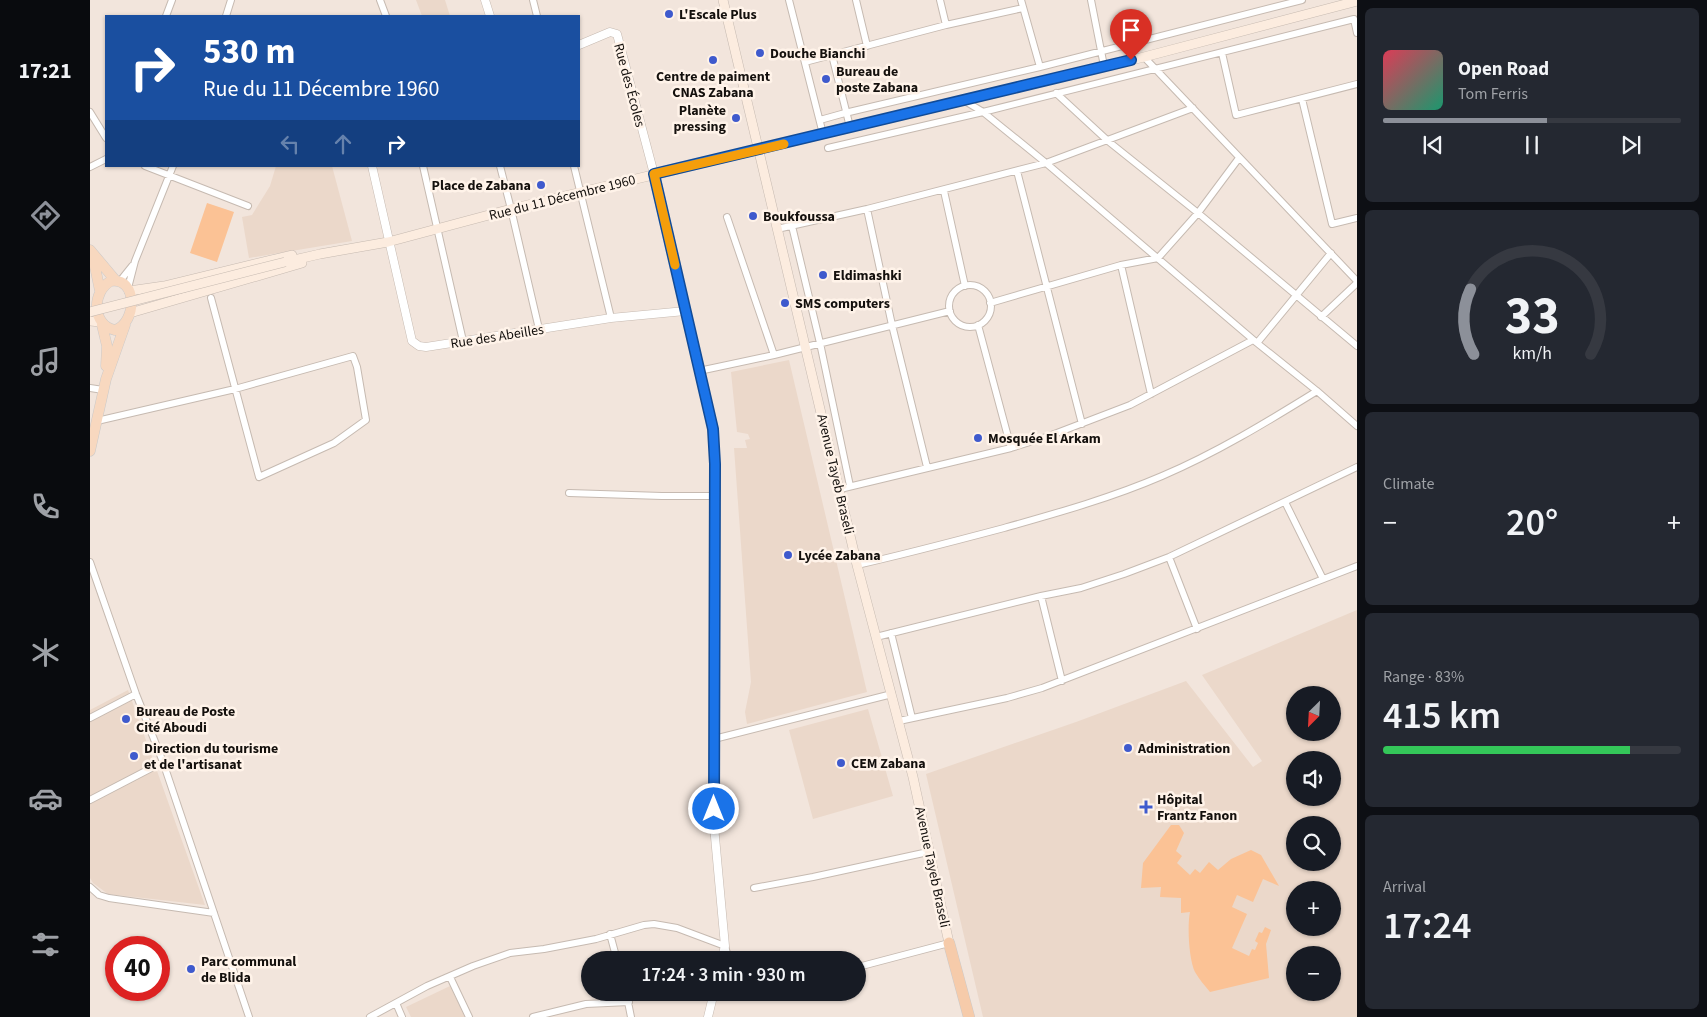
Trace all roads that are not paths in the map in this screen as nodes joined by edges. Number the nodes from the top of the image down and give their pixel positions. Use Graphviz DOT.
graph roads {
  1 [pos="172,0"];
  2 [pos="232,0"];
  3 [pos="380,0"];
  4 [pos="485,0"];
  5 [pos="532,0"];
  6 [pos="723,0"];
  7 [pos="789,0"];
  8 [pos="940,0"];
  9 [pos="1021,0"];
  10 [pos="1091,0"];
  11 [pos="1302,0"];
  12 [pos="857,1"];
  13 [pos="1357,1"];
  14 [pos="1282,3"];
  15 [pos="1023,8"];
  16 [pos="166,15"];
  17 [pos="226,15"];
  18 [pos="386,15"];
  19 [pos="490,15"];
  20 [pos="536,15"];
  21 [pos="1355,19"];
  22 [pos="946,25"];
  23 [pos="1357,33"];
  24 [pos="580,45"];
  25 [pos="867,46"];
  26 [pos="1101,51"];
  27 [pos="1222,53"];
  28 [pos="832,55"];
  29 [pos="1144,57"];
  30 [pos="805,62"];
  31 [pos="1104,66"];
  32 [pos="1040,67"];
  33 [pos="1155,69"];
  34 [pos="1357,84"];
  35 [pos="1056,93"];
  36 [pos="1302,99"];
  37 [pos="965,101"];
  38 [pos="1193,108"];
  39 [pos="90,112"];
  40 [pos="983,112"];
  41 [pos="845,113"];
  42 [pos="820,120"];
  43 [pos="850,127"];
  44 [pos="823,134"];
  45 [pos="105,136"];
  46 [pos="1108,141"];
  47 [pos="828,148"];
  48 [pos="760,150"];
  49 [pos="1239,158"];
  50 [pos="105,160"];
  51 [pos="1046,163"];
  52 [pos="90,167"];
  53 [pos="147,167"];
  54 [pos="172,167"];
  55 [pos="372,167"];
  56 [pos="423,167"];
  57 [pos="500,167"];
  58 [pos="574,167"];
  59 [pos="1017,171"];
  60 [pos="654,174"];
  61 [pos="169,176"];
  62 [pos="944,191"];
  63 [pos="581,192"];
  64 [pos="248,206"];
  65 [pos="511,209"];
  66 [pos="867,209"];
  67 [pos="1198,213"];
  68 [pos="727,218"];
  69 [pos="1357,218"];
  70 [pos="792,226"];
  71 [pos="437,228"];
  72 [pos="777,229"];
  73 [pos="388,242"];
  74 [pos="91,252"];
  75 [pos="320,254"];
  76 [pos="1331,254"];
  77 [pos="1158,258"];
  78 [pos="135,261"];
  79 [pos="1121,265"];
  80 [pos="1357,282"];
  81 [pos="123,285"];
  82 [pos="965,286"];
  83 [pos="1047,286"];
  84 [pos="100,292"];
  85 [pos="1295,295"];
  86 [pos="211,298"];
  87 [pos="90,301"];
  88 [pos="990,303"];
  89 [pos="685,311"];
  90 [pos="950,311"];
  91 [pos="90,312"];
  92 [pos="130,312"];
  93 [pos="1321,316"];
  94 [pos="611,318"];
  95 [pos="97,323"];
  96 [pos="125,324"];
  97 [pos="892,325"];
  98 [pos="978,325"];
  99 [pos="538,329"];
  100 [pos="463,341"];
  101 [pos="1255,341"];
  102 [pos="820,343"];
  103 [pos="1357,346"];
  104 [pos="806,347"];
  105 [pos="774,355"];
  106 [pos="700,371"];
  107 [pos="104,384"];
  108 [pos="90,388"];
  109 [pos="235,389"];
  110 [pos="1317,392"];
  111 [pos="1151,394"];
  112 [pos="97,420"];
  113 [pos="1082,424"];
  114 [pos="1357,426"];
  115 [pos="1011,448"];
  116 [pos="90,452"];
  117 [pos="927,467"];
  118 [pos="1357,468"];
  119 [pos="850,486"];
  120 [pos="840,489"];
  121 [pos="569,492"];
  122 [pos="714,496"];
  123 [pos="1285,502"];
  124 [pos="1169,557"];
  125 [pos="90,562"];
  126 [pos="857,565"];
  127 [pos="1357,566"];
  128 [pos="1323,579"];
  129 [pos="1041,596"];
  130 [pos="1197,629"];
  131 [pos="891,633"];
  132 [pos="876,637"];
  133 [pos="1062,681"];
  134 [pos="136,694"];
  135 [pos="892,694"];
  136 [pos="90,718"];
  137 [pos="912,718"];
  138 [pos="899,721"];
  139 [pos="714,739"];
  140 [pos="163,762"];
  141 [pos="90,800"];
  142 [pos="928,852"];
  143 [pos="90,886"];
  144 [pos="754,888"];
  145 [pos="214,913"];
  146 [pos="610,934"];
  147 [pos="950,943"];
  148 [pos="724,946"];
  149 [pos="615,951"];
  150 [pos="723,951"];
  151 [pos="726,951"];
  152 [pos="866,966"];
  153 [pos="450,977"];
  154 [pos="712,1001"];
  155 [pos="629,1002"];
  156 [pos="396,1003"];
  157 [pos="249,1017"];
  158 [pos="370,1017"];
  159 [pos="402,1017"];
  160 [pos="469,1017"];
  161 [pos="533,1017"];
  162 [pos="631,1017"];
  163 [pos="708,1017"];
  164 [pos="962,1017"];
  165 [pos="969,1017"];
  1 -- 16 [label="street"];
  2 -- 17 [label="street"];
  3 -- 18 [label="street"];
  4 -- 19 [label="street"];
  5 -- 20 [label="street"];
  6 -- 48 [label="main road, Avenue Tayeb Braseli"];
  7 -- 30 [label="street"];
  8 -- 22 [label="street"];
  9 -- 15 [label="street"];
  10 -- 26 [label="street"];
  11 -- 14 [label="street"];
  12 -- 25 [label="street"];
  13 -- 29 [label="main road, Rue du 11 Décembre 1960"];
  14 -- 26 [label="street"];
  15 -- 22 [label="street"];
  15 -- 32 [label="street"];
  21 -- 23 [label="street"];
  21 -- 27 [label="street"];
  22 -- 25 [label="street"];
  24 -- 60 [label="street, Rue des Écoles"];
  25 -- 28 [label="street"];
  26 -- 31 [label="street"];
  26 -- 32 [label="street"];
  27 -- 33 [label="street"];
  27 -- 36 [label="street"];
  28 -- 30 [label="street"];
  28 -- 41 [label="street"];
  29 -- 31 [label="main road, Rue du 11 Décembre 1960"];
  29 -- 33 [label="street"];
  30 -- 42 [label="street"];
  31 -- 37 [label="main road, Rue du 11 Décembre 1960"];
  32 -- 41 [label="street"];
  33 -- 35 [label="street"];
  33 -- 38 [label="street"];
  34 -- 36 [label="street"];
  35 -- 40 [label="street"];
  35 -- 46 [label="street"];
  36 -- 69 [label="street"];
  37 -- 40 [label="street"];
  37 -- 43 [label="main road, Rue du 11 Décembre 1960"];
  38 -- 46 [label="street"];
  38 -- 49 [label="street"];
  39 -- 45 [label="street"];
  40 -- 47 [label="street"];
  40 -- 51 [label="street"];
  41 -- 42 [label="street"];
  41 -- 43 [label="street"];
  42 -- 44 [label="street"];
  43 -- 44 [label="main road, Rue du 11 Décembre 1960"];
  44 -- 48 [label="main road, Rue du 11 Décembre 1960"];
  46 -- 51 [label="street"];
  46 -- 67 [label="street"];
  48 -- 60 [label="main road, Rue du 11 Décembre 1960"];
  48 -- 72 [label="main road, Avenue Tayeb Braseli"];
  49 -- 67 [label="street"];
  49 -- 76 [label="street"];
  50 -- 52 [label="street"];
  51 -- 59 [label="street"];
  51 -- 77 [label="street"];
  53 -- 61 [label="street"];
  54 -- 61 [label="street"];
  55 -- 73 [label="street"];
  56 -- 71 [label="street"];
  57 -- 65 [label="street"];
  58 -- 63 [label="street"];
  59 -- 62 [label="street"];
  59 -- 83 [label="street"];
  60 -- 63 [label="main road, Rue du 11 Décembre 1960"];
  60 -- 89 [label="street"];
  61 -- 64 [label="street"];
  61 -- 78 [label="street"];
  62 -- 66 [label="street"];
  62 -- 82 [label="street"];
  63 -- 65 [label="main road, Rue du 11 Décembre 1960"];
  63 -- 94 [label="street"];
  65 -- 71 [label="main road, Rue du 11 Décembre 1960"];
  65 -- 99 [label="street"];
  66 -- 70 [label="street"];
  66 -- 97 [label="street"];
  67 -- 77 [label="street"];
  67 -- 85 [label="street"];
  68 -- 105 [label="street"];
  70 -- 72 [label="street"];
  70 -- 102 [label="street"];
  71 -- 73 [label="main road, Rue du 11 Décembre 1960"];
  71 -- 100 [label="street"];
  72 -- 104 [label="main road, Avenue Tayeb Braseli"];
  73 -- 75 [label="main road, Rue du 11 Décembre 1960"];
  73 -- 100 [label="street, Rue des Abeilles"];
  74 -- 81 [label="main road"];
  74 -- 84 [label="main road"];
  75 -- 81 [label="main road, Rue du 11 Décembre 1960"];
  75 -- 91 [label="main road, Rue du 11 Décembre 1960, bridge"];
  75 -- 92 [label="main road, Rue du 11 Décembre 1960"];
  76 -- 80 [label="street"];
  76 -- 85 [label="street"];
  77 -- 79 [label="street"];
  77 -- 101 [label="street"];
  78 -- 81 [label="street"];
  78 -- 81 [label="street"];
  79 -- 83 [label="street"];
  79 -- 111 [label="street"];
  80 -- 93 [label="street"];
  81 -- 84 [label="main road"];
  81 -- 92 [label="main road"];
  82 -- 88 [label="street"];
  82 -- 90 [label="street"];
  83 -- 88 [label="street"];
  83 -- 113 [label="street"];
  84 -- 87 [label="main road"];
  84 -- 95 [label="main road"];
  85 -- 93 [label="street"];
  85 -- 101 [label="street"];
  86 -- 109 [label="street"];
  88 -- 98 [label="street"];
  89 -- 94 [label="street, Rue des Abeilles"];
  89 -- 106 [label="street"];
  90 -- 97 [label="street"];
  90 -- 98 [label="street"];
  92 -- 96 [label="main road"];
  93 -- 103 [label="street"];
  94 -- 99 [label="street, Rue des Abeilles"];
  95 -- 96 [label="main road"];
  95 -- 107 [label="main road"];
  96 -- 107 [label="main road"];
  97 -- 102 [label="street"];
  97 -- 117 [label="street"];
  98 -- 115 [label="street"];
  99 -- 100 [label="street, Rue des Abeilles"];
  101 -- 110 [label="street"];
  101 -- 111 [label="street"];
  102 -- 104 [label="street"];
  102 -- 119 [label="street"];
  104 -- 105 [label="street"];
  104 -- 120 [label="main road, Avenue Tayeb Braseli"];
  105 -- 106 [label="street"];
  106 -- 122 [label="street"];
  107 -- 108 [label="street"];
  107 -- 112 [label="main road"];
  109 -- 109 [label="street"];
  109 -- 112 [label="street"];
  110 -- 114 [label="street"];
  110 -- 126 [label="street"];
  111 -- 113 [label="street"];
  112 -- 116 [label="main road"];
  113 -- 115 [label="street"];
  115 -- 117 [label="street"];
  117 -- 119 [label="street"];
  118 -- 123 [label="street"];
  119 -- 120 [label="street"];
  120 -- 126 [label="main road, Avenue Tayeb Braseli"];
  121 -- 122 [label="street"];
  122 -- 139 [label="street"];
  123 -- 124 [label="street"];
  123 -- 128 [label="street"];
  124 -- 129 [label="street"];
  124 -- 130 [label="street"];
  125 -- 134 [label="street"];
  126 -- 132 [label="main road, Avenue Tayeb Braseli"];
  127 -- 128 [label="street"];
  128 -- 130 [label="street"];
  129 -- 131 [label="street"];
  129 -- 133 [label="street"];
  130 -- 133 [label="street"];
  131 -- 132 [label="street"];
  131 -- 137 [label="street"];
  132 -- 135 [label="main road, Avenue Tayeb Braseli"];
  133 -- 137 [label="street"];
  134 -- 136 [label="street"];
  134 -- 140 [label="street"];
  135 -- 138 [label="main road, Avenue Tayeb Braseli"];
  135 -- 139 [label="street"];
  137 -- 138 [label="street"];
  138 -- 142 [label="main road, Avenue Tayeb Braseli"];
  139 -- 148 [label="street"];
  140 -- 141 [label="street"];
  140 -- 145 [label="street"];
  142 -- 144 [label="street"];
  142 -- 147 [label="main road, Avenue Tayeb Braseli"];
  143 -- 145 [label="street"];
  145 -- 157 [label="street"];
  146 -- 148 [label="street"];
  146 -- 149 [label="street"];
  146 -- 153 [label="street"];
  147 -- 152 [label="street"];
  147 -- 164 [label="highway"];
  147 -- 165 [label="highway"];
  148 -- 150 [label="street"];
  148 -- 151 [label="street"];
  153 -- 156 [label="street"];
  153 -- 160 [label="street"];
  154 -- 163 [label="street"];
  155 -- 161 [label="street"];
  155 -- 162 [label="street"];
  156 -- 158 [label="street"];
  156 -- 159 [label="street"];
}
